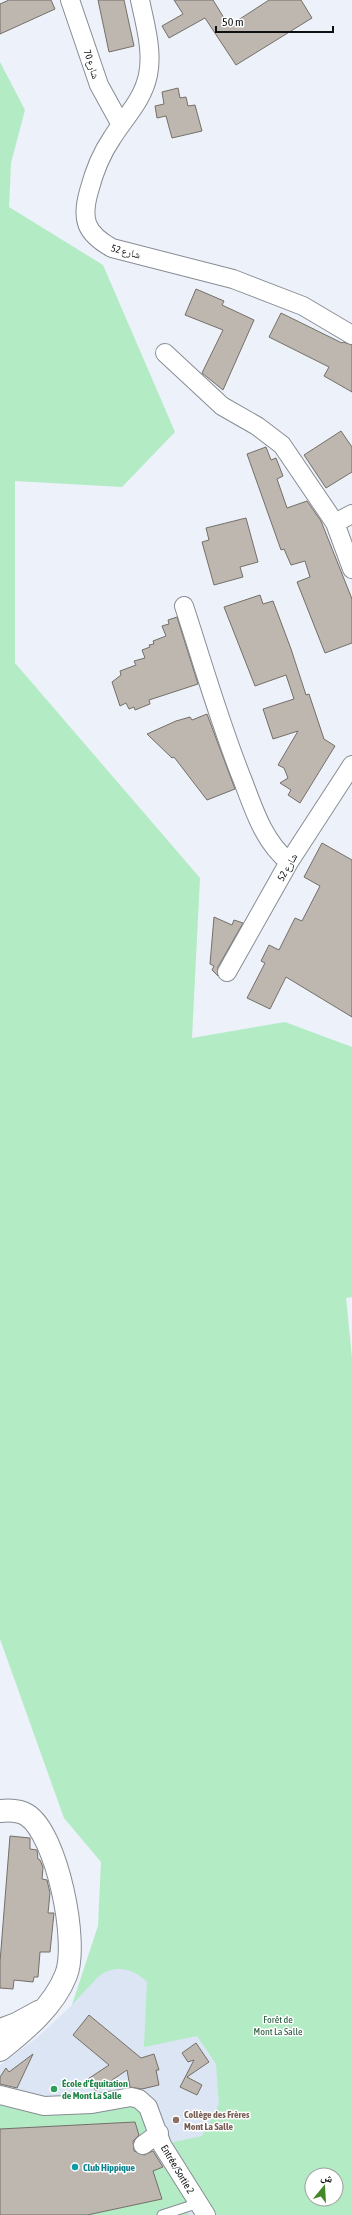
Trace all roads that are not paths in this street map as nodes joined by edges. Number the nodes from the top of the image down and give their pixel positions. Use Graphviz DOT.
graph roads {
  1 [pos="70,0"];
  2 [pos="140,0"];
  3 [pos="121,125"];
  4 [pos="352,335"];
  5 [pos="165,353"];
  6 [pos="352,514"];
  7 [pos="335,523"];
  8 [pos="352,569"];
  9 [pos="184,606"];
  10 [pos="352,765"];
  11 [pos="289,862"];
  12 [pos="227,972"];
  13 [pos="0,1811"];
  14 [pos="47,2005"];
  15 [pos="0,2028"];
  16 [pos="0,2050"];
  17 [pos="0,2095"];
  18 [pos="159,2133"];
  19 [pos="143,2145"];
  20 [pos="203,2209"];
  21 [pos="162,2215"];
  1 -- 3 [label="street, شارع 70"];
  2 -- 3 [label="street, شارع 52"];
  3 -- 4 [label="street, شارع 52"];
  5 -- 7 [label="street"];
  6 -- 7 [label="street"];
  7 -- 8 [label="street"];
  9 -- 11 [label="street"];
  10 -- 11 [label="street, شارع 52"];
  11 -- 12 [label="street, شارع 52"];
  13 -- 14 [label="street"];
  14 -- 15 [label="street"];
  14 -- 16 [label="street"];
  17 -- 18 [label="street, Entrée/Sortie 2"];
  18 -- 19 [label="street"];
  18 -- 20 [label="street, Entrée/Sortie 2"];
  20 -- 21 [label="lane"];
}
